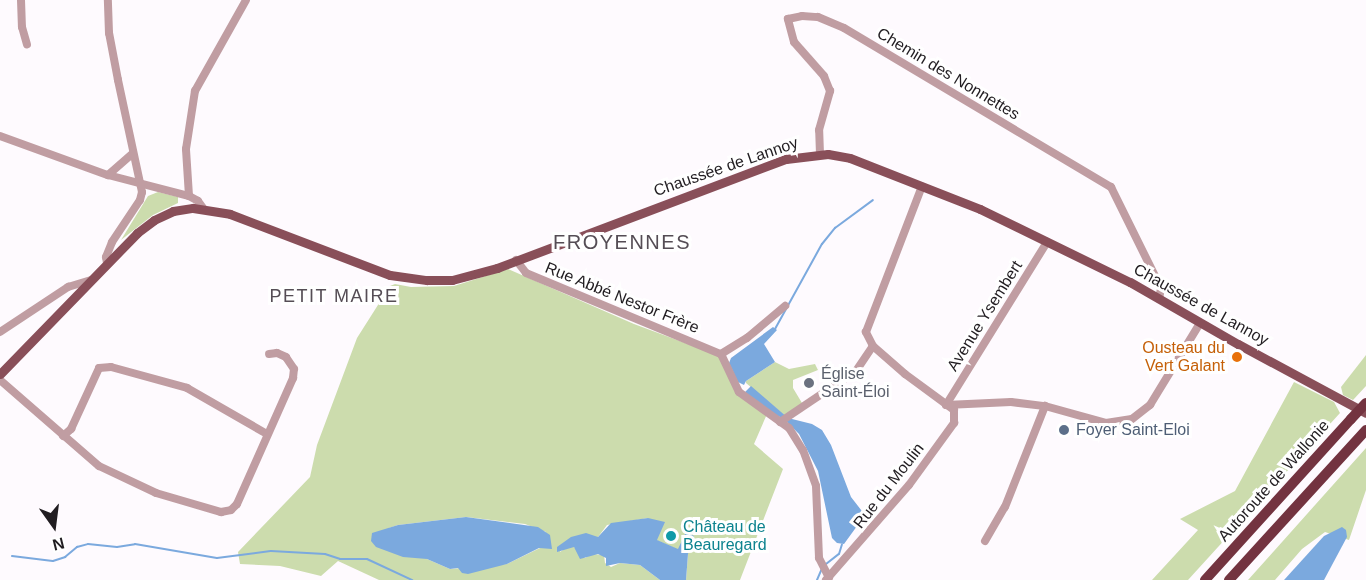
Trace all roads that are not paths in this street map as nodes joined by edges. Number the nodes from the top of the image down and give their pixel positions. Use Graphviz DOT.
graph roads {
  1 [pos="21,0"];
  2 [pos="108,0"];
  3 [pos="246,0"];
  4 [pos="27,44"];
  5 [pos="0,135"];
  6 [pos="133,153"];
  7 [pos="820,154"];
  8 [pos="108,175"];
  9 [pos="139,184"];
  10 [pos="922,186"];
  11 [pos="189,196"];
  12 [pos="204,208"];
  13 [pos="1047,242"];
  14 [pos="516,260"];
  15 [pos="107,263"];
  16 [pos="91,280"];
  17 [pos="1159,298"];
  18 [pos="785,306"];
  19 [pos="1200,323"];
  20 [pos="0,332"];
  21 [pos="873,346"];
  22 [pos="269,354"];
  23 [pos="721,354"];
  24 [pos="0,374"];
  25 [pos="0,380"];
  26 [pos="1366,403"];
  27 [pos="946,405"];
  28 [pos="1045,406"];
  29 [pos="1366,413"];
  30 [pos="784,419"];
  31 [pos="1366,430"];
  32 [pos="267,434"];
  33 [pos="63,436"];
  34 [pos="985,541"];
  35 [pos="825,574"];
  36 [pos="1205,580"];
  37 [pos="1229,580"];
  1 -- 4 [label="street"];
  2 -- 6 [label="street"];
  3 -- 11 [label="street"];
  5 -- 8 [label="street"];
  6 -- 8 [label="street"];
  6 -- 9 [label="street"];
  7 -- 10 [label="main road, Chaussée de Lannoy"];
  7 -- 14 [label="main road, Chaussée de Lannoy"];
  7 -- 17 [label="street, Chemin des Nonnettes"];
  8 -- 9 [label="street"];
  9 -- 11 [label="street"];
  9 -- 15 [label="street"];
  10 -- 13 [label="main road, Chaussée de Lannoy"];
  10 -- 21 [label="street"];
  11 -- 12 [label="street"];
  12 -- 14 [label="main road, Chaussée de Lannoy"];
  12 -- 15 [label="main road, Chaussée de Lannoy"];
  13 -- 17 [label="main road, Chaussée de Lannoy"];
  13 -- 27 [label="street, Avenue Ysembert"];
  14 -- 23 [label="street, Rue Abbé Nestor Frère"];
  15 -- 16 [label="main road, Chaussée de Lannoy"];
  16 -- 20 [label="street"];
  16 -- 24 [label="main road, Chaussée de Lannoy"];
  17 -- 19 [label="main road, Chaussée de Lannoy"];
  18 -- 23 [label="street"];
  19 -- 28 [label="street"];
  19 -- 29 [label="main road, Chaussée de Lannoy"];
  21 -- 27 [label="street"];
  21 -- 30 [label="street"];
  22 -- 32 [label="street"];
  23 -- 30 [label="street"];
  25 -- 33 [label="street"];
  26 -- 36 [label="highway, Autoroute de Wallonie, bridge"];
  27 -- 28 [label="street"];
  27 -- 35 [label="street, Rue du Moulin"];
  28 -- 34 [label="street"];
  30 -- 35 [label="street"];
  31 -- 37 [label="highway, Autoroute de Wallonie"];
  32 -- 33 [label="street"];
  32 -- 33 [label="street"];
}
